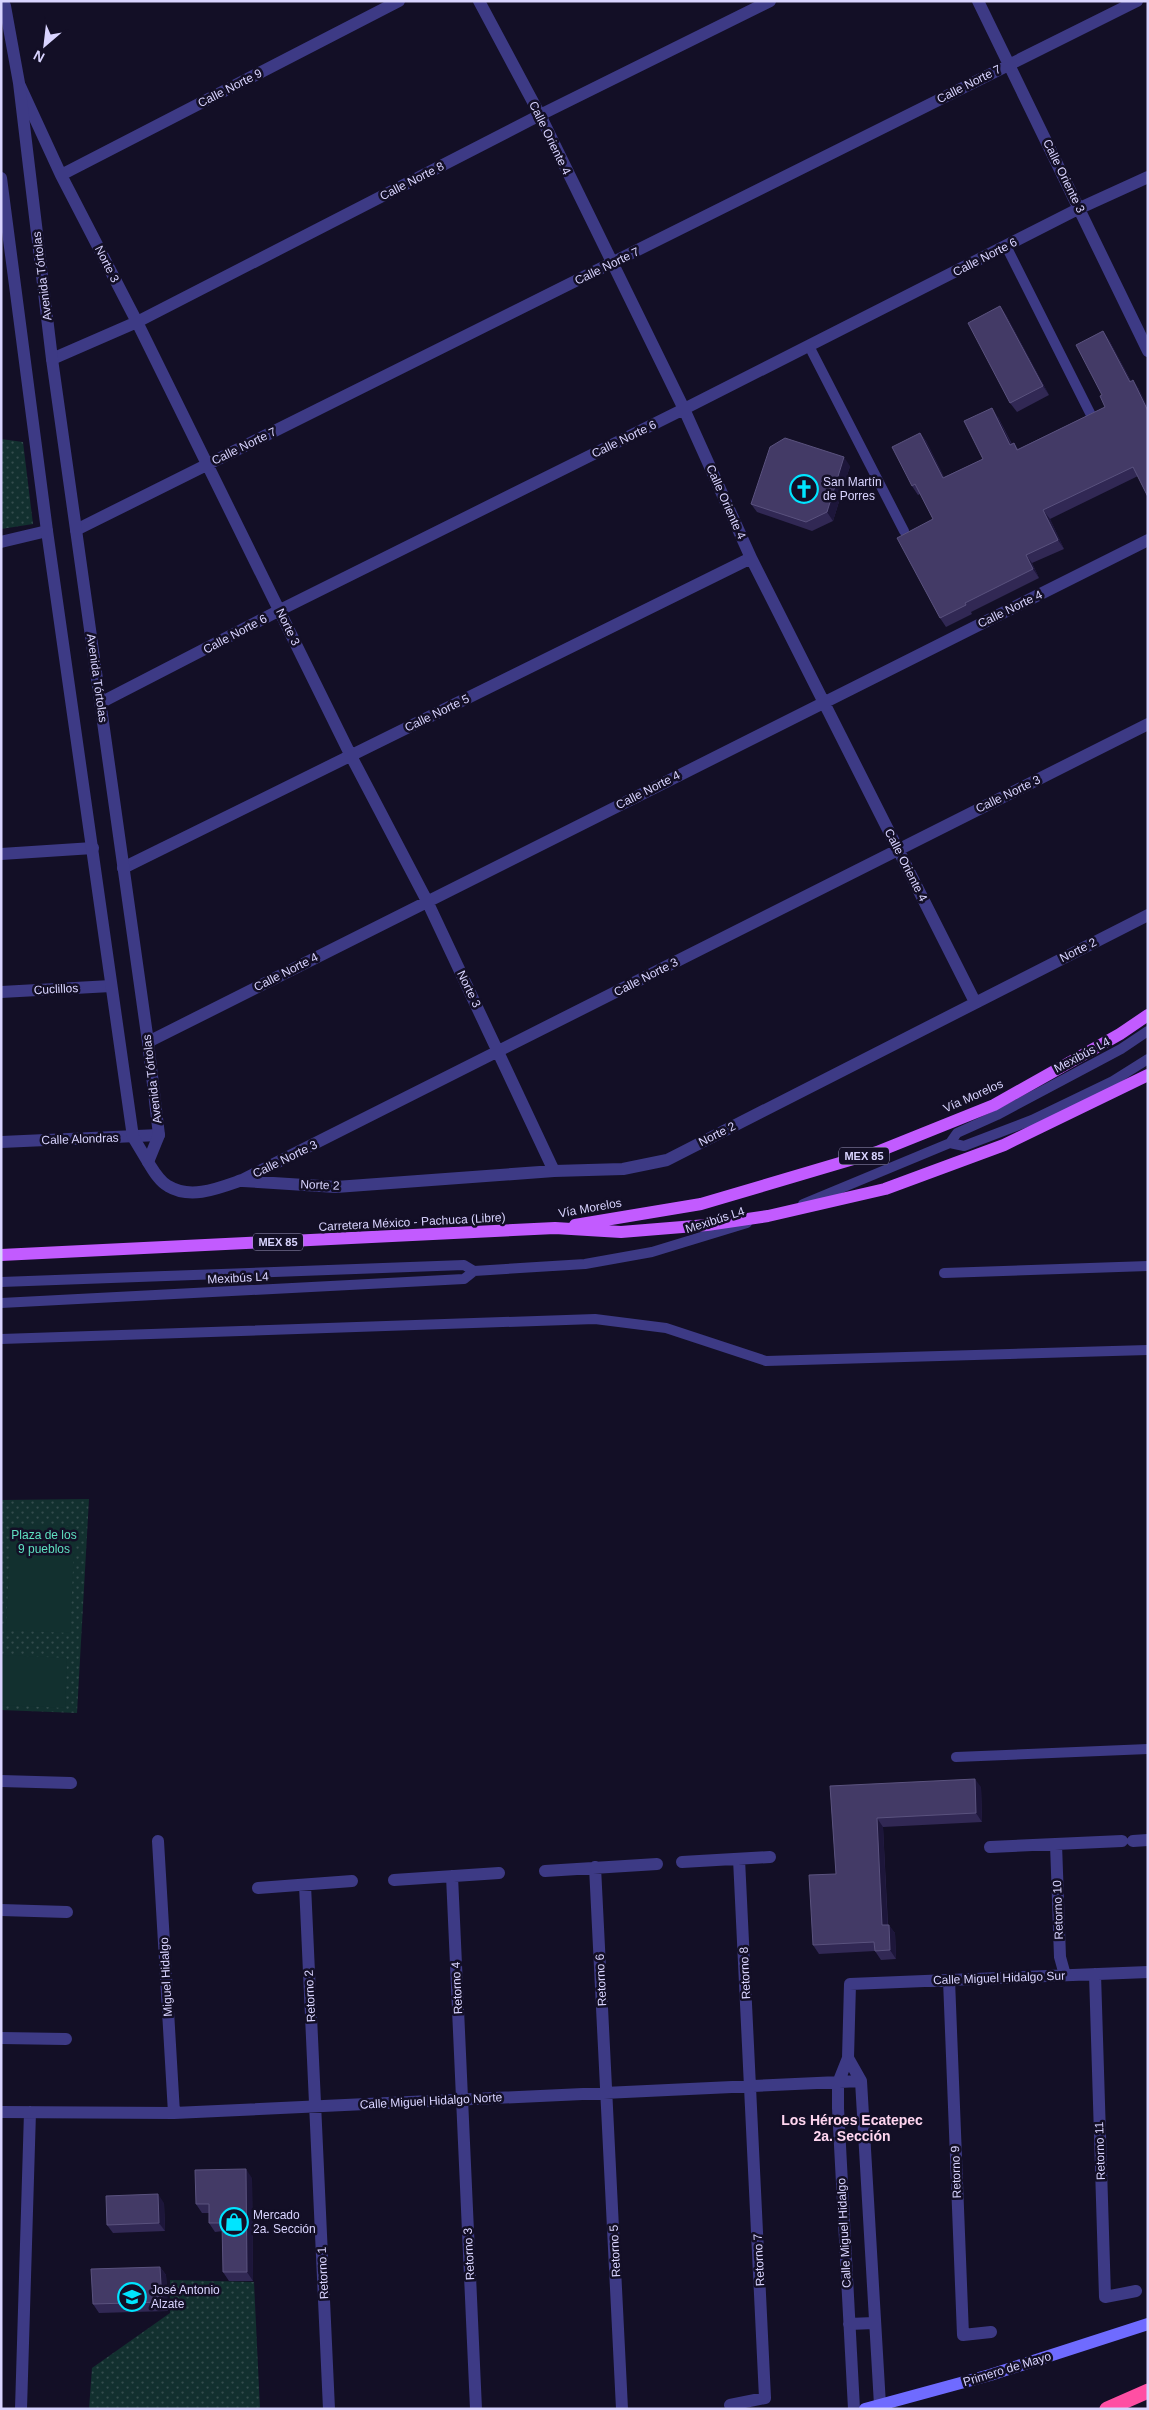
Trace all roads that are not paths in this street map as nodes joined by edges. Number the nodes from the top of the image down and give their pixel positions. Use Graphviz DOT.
graph roads {
  1 [pos="399,1"];
  2 [pos="479,1"];
  3 [pos="770,1"];
  4 [pos="978,1"];
  5 [pos="1137,1"];
  6 [pos="3,5"];
  7 [pos="1010,64"];
  8 [pos="19,83"];
  9 [pos="540,115"];
  10 [pos="61,175"];
  11 [pos="1,178"];
  12 [pos="1148,178"];
  13 [pos="1080,208"];
  14 [pos="1006,246"];
  15 [pos="612,264"];
  16 [pos="137,322"];
  17 [pos="809,346"];
  18 [pos="1148,351"];
  19 [pos="52,359"];
  20 [pos="684,409"];
  21 [pos="1091,415"];
  22 [pos="208,464"];
  23 [pos="76,530"];
  24 [pos="47,531"];
  25 [pos="904,531"];
  26 [pos="1148,540"];
  27 [pos="1,542"];
  28 [pos="751,558"];
  29 [pos="280,610"];
  30 [pos="823,701"];
  31 [pos="100,703"];
  32 [pos="1148,724"];
  33 [pos="351,756"];
  34 [pos="93,848"];
  35 [pos="898,848"];
  36 [pos="1,854"];
  37 [pos="123,868"];
  38 [pos="428,901"];
  39 [pos="1148,915"];
  40 [pos="111,986"];
  41 [pos="1,992"];
  42 [pos="975,1002"];
  43 [pos="1148,1016"];
  44 [pos="1148,1031"];
  45 [pos="148,1042"];
  46 [pos="499,1052"];
  47 [pos="1148,1060"];
  48 [pos="1148,1075"];
  49 [pos="159,1135"];
  50 [pos="133,1137"];
  51 [pos="1,1142"];
  52 [pos="950,1143"];
  53 [pos="148,1162"];
  54 [pos="554,1172"];
  55 [pos="242,1180"];
  56 [pos="768,1216"];
  57 [pos="555,1228"];
  58 [pos="1,1255"];
  59 [pos="1148,1266"];
  60 [pos="474,1272"];
  61 [pos="944,1273"];
  62 [pos="1,1282"];
  63 [pos="1,1303"];
  64 [pos="1,1339"];
  65 [pos="1148,1350"];
  66 [pos="1148,1749"];
  67 [pos="956,1757"];
  68 [pos="1,1781"];
  69 [pos="71,1783"];
  70 [pos="158,1840"];
  71 [pos="1148,1840"];
  72 [pos="1056,1844"];
  73 [pos="990,1847"];
  74 [pos="770,1857"];
  75 [pos="739,1859"];
  76 [pos="682,1862"];
  77 [pos="657,1864"];
  78 [pos="595,1868"];
  79 [pos="545,1870"];
  80 [pos="499,1873"];
  81 [pos="452,1876"];
  82 [pos="394,1880"];
  83 [pos="352,1881"];
  84 [pos="305,1885"];
  85 [pos="258,1888"];
  86 [pos="1,1910"];
  87 [pos="67,1912"];
  88 [pos="1148,1972"];
  89 [pos="1095,1974"];
  90 [pos="1065,1975"];
  91 [pos="949,1980"];
  92 [pos="850,1984"];
  93 [pos="1,2038"];
  94 [pos="66,2040"];
  95 [pos="848,2058"];
  96 [pos="861,2081"];
  97 [pos="838,2083"];
  98 [pos="751,2087"];
  99 [pos="608,2093"];
  100 [pos="462,2100"];
  101 [pos="315,2107"];
  102 [pos="1,2112"];
  103 [pos="30,2112"];
  104 [pos="174,2113"];
  105 [pos="1136,2291"];
  106 [pos="874,2323"];
  107 [pos="849,2324"];
  108 [pos="1148,2324"];
  109 [pos="991,2332"];
  110 [pos="1148,2391"];
  111 [pos="730,2404"];
  112 [pos="880,2404"];
  113 [pos="21,2409"];
  114 [pos="329,2409"];
  115 [pos="476,2409"];
  116 [pos="622,2409"];
  117 [pos="854,2409"];
  118 [pos="865,2409"];
  119 [pos="1107,2409"];
  1 -- 10 [label="street, Calle Norte 9"];
  2 -- 9 [label="street, Calle Oriente 4"];
  3 -- 9 [label="street, Calle Norte 8"];
  4 -- 7 [label="street, Calle Oriente 3"];
  5 -- 7 [label="street, Calle Norte 7"];
  6 -- 8 [label="street, Avenida Tórtolas"];
  7 -- 13 [label="street, Calle Oriente 3"];
  7 -- 15 [label="street, Calle Norte 7"];
  8 -- 10 [label="street, Norte 3"];
  8 -- 19 [label="street, Avenida Tórtolas"];
  9 -- 15 [label="street, Calle Oriente 4"];
  9 -- 16 [label="street, Calle Norte 8"];
  10 -- 16 [label="street, Norte 3"];
  11 -- 24 [label="street"];
  12 -- 13 [label="street, Calle Norte 6"];
  13 -- 14 [label="street, Calle Norte 6"];
  13 -- 18 [label="street, Calle Oriente 3"];
  14 -- 17 [label="street, Calle Norte 6"];
  14 -- 21 [label="lane"];
  15 -- 20 [label="street, Calle Oriente 4"];
  15 -- 22 [label="street, Calle Norte 7"];
  16 -- 19 [label="street, Calle Norte 8"];
  16 -- 22 [label="street, Norte 3"];
  17 -- 20 [label="street, Calle Norte 6"];
  17 -- 25 [label="lane"];
  19 -- 23 [label="street, Avenida Tórtolas"];
  20 -- 28 [label="street, Calle Oriente 4"];
  20 -- 29 [label="street, Calle Norte 6"];
  22 -- 23 [label="street, Calle Norte 7"];
  22 -- 29 [label="street, Norte 3"];
  23 -- 31 [label="street, Avenida Tórtolas"];
  24 -- 27 [label="street"];
  24 -- 34 [label="street"];
  26 -- 30 [label="street, Calle Norte 4"];
  28 -- 30 [label="street, Calle Oriente 4"];
  28 -- 33 [label="street, Calle Norte 5"];
  29 -- 31 [label="street, Calle Norte 6"];
  29 -- 33 [label="street, Norte 3"];
  30 -- 35 [label="street, Calle Oriente 4"];
  30 -- 38 [label="street, Calle Norte 4"];
  31 -- 37 [label="street, Avenida Tórtolas"];
  32 -- 35 [label="street, Calle Norte 3"];
  33 -- 37 [label="street, Calle Norte 5"];
  33 -- 38 [label="street, Norte 3"];
  34 -- 36 [label="street"];
  34 -- 40 [label="street"];
  35 -- 42 [label="street, Calle Oriente 4"];
  35 -- 46 [label="street, Calle Norte 3"];
  37 -- 45 [label="street, Avenida Tórtolas"];
  38 -- 45 [label="street, Calle Norte 4"];
  38 -- 46 [label="street, Norte 3"];
  39 -- 42 [label="street, Norte 2"];
  40 -- 41 [label="street, Cuclillos"];
  40 -- 50 [label="street"];
  42 -- 54 [label="street, Norte 2"];
  43 -- 57 [label="main road, Vía Morelos / MEX 85"];
  44 -- 52 [label="lane, Mexibús L4"];
  45 -- 49 [label="street, Avenida Tórtolas"];
  46 -- 54 [label="street, Norte 3"];
  46 -- 55 [label="street, Calle Norte 3"];
  47 -- 52 [label="lane, Mexibús L4"];
  48 -- 56 [label="main road, Vía Morelos / MEX 85"];
  49 -- 50 [label="street, Calle Alondras"];
  49 -- 53 [label="street, Avenida Tórtolas"];
  50 -- 51 [label="street, Calle Alondras"];
  50 -- 53 [label="street"];
  52 -- 56 [label="lane, Mexibús L4"];
  53 -- 55 [label="street, Calle Norte 3"];
  54 -- 55 [label="street, Norte 2"];
  56 -- 57 [label="main road, Vía Morelos / MEX 85"];
  56 -- 60 [label="lane, Mexibús L4"];
  57 -- 58 [label="main road, Carretera México - Pachuca (Libre) / MEX 85"];
  59 -- 61 [label="lane"];
  60 -- 62 [label="lane, Mexibús L4"];
  60 -- 63 [label="lane, Mexibús L4"];
  64 -- 65 [label="lane"];
  66 -- 67 [label="lane"];
  68 -- 69 [label="street"];
  70 -- 104 [label="street, Miguel Hidalgo"];
  71 -- 72 [label="street"];
  72 -- 73 [label="street"];
  72 -- 90 [label="street, Retorno 10"];
  74 -- 75 [label="street"];
  75 -- 76 [label="street"];
  75 -- 98 [label="street, Retorno 8"];
  77 -- 78 [label="street"];
  78 -- 79 [label="street"];
  78 -- 99 [label="street, Retorno 6"];
  80 -- 81 [label="street"];
  81 -- 82 [label="street"];
  81 -- 100 [label="street, Retorno 4"];
  83 -- 84 [label="street"];
  84 -- 85 [label="street"];
  84 -- 101 [label="street, Retorno 2"];
  86 -- 87 [label="street"];
  88 -- 89 [label="street, Calle Miguel Hidalgo Sur"];
  89 -- 90 [label="street, Calle Miguel Hidalgo Sur"];
  89 -- 105 [label="street, Retorno 11"];
  90 -- 91 [label="street, Calle Miguel Hidalgo Sur"];
  91 -- 92 [label="street, Calle Miguel Hidalgo Sur"];
  91 -- 109 [label="street, Retorno 9"];
  92 -- 95 [label="street, Calle Miguel Hidalgo"];
  93 -- 94 [label="street"];
  95 -- 96 [label="street, Calle Miguel Hidalgo"];
  95 -- 97 [label="street, Calle Miguel Hidalgo"];
  96 -- 97 [label="street, Calle Miguel Hidalgo Norte"];
  96 -- 106 [label="street, Calle Miguel Hidalgo"];
  97 -- 98 [label="street, Calle Miguel Hidalgo Norte"];
  97 -- 107 [label="street, Calle Miguel Hidalgo"];
  98 -- 99 [label="street, Calle Miguel Hidalgo Norte"];
  98 -- 111 [label="street, Retorno 7"];
  99 -- 100 [label="street, Calle Miguel Hidalgo Norte"];
  99 -- 116 [label="street, Retorno 5"];
  100 -- 101 [label="street, Calle Miguel Hidalgo Norte"];
  100 -- 115 [label="street, Retorno 3"];
  101 -- 104 [label="street, Calle Miguel Hidalgo Norte"];
  101 -- 114 [label="street, Retorno 1"];
  102 -- 103 [label="street, Calle Miguel Hidalgo Norte"];
  103 -- 104 [label="street, Calle Miguel Hidalgo Norte"];
  103 -- 113 [label="street"];
  106 -- 107 [label="street"];
  106 -- 112 [label="street, Calle Miguel Hidalgo"];
  107 -- 117 [label="street, Calle Miguel Hidalgo"];
  108 -- 112 [label="main road, Primero de Mayo"];
  110 -- 119 [label="highway"];
  112 -- 118 [label="main road, Primero de Mayo"];
}
